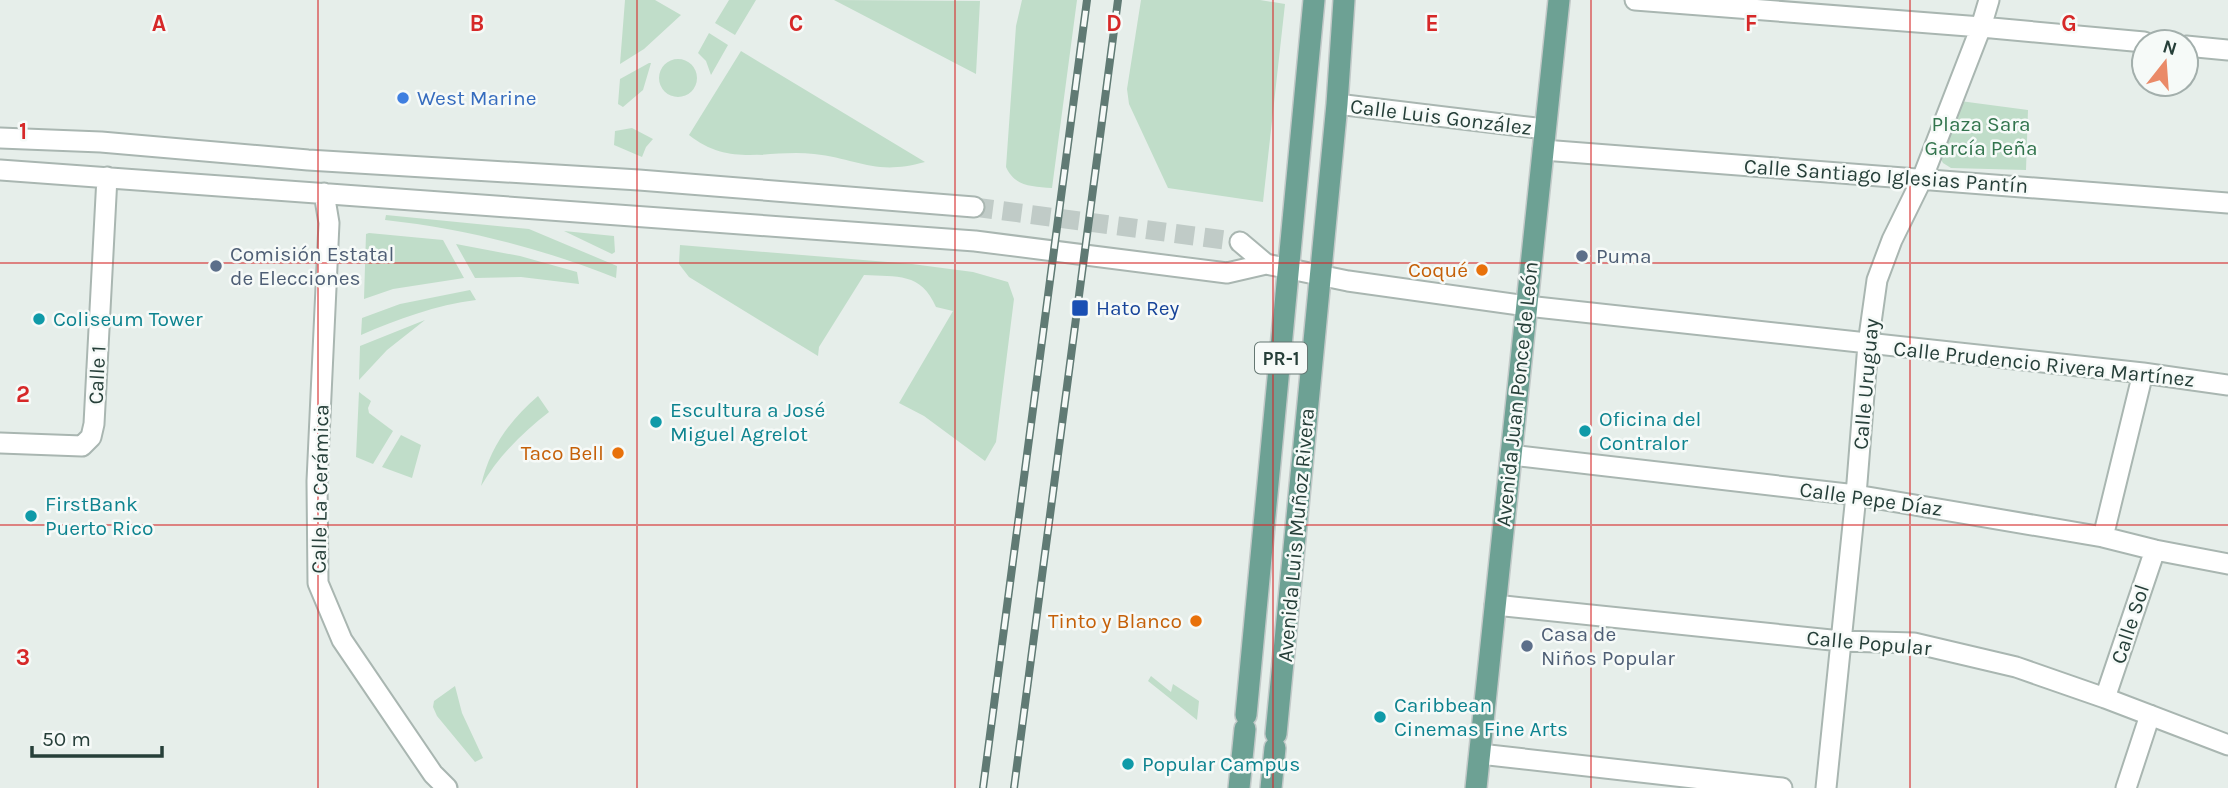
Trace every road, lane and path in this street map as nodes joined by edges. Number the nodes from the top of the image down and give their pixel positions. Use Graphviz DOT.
graph roads {
  1 [pos="1314,0"];
  2 [pos="1344,0"];
  3 [pos="1559,0"];
  4 [pos="1635,0"];
  5 [pos="1989,0"];
  6 [pos="1981,27"];
  7 [pos="2130,41"];
  8 [pos="2200,47"];
  9 [pos="2228,50"];
  10 [pos="1337,104"];
  11 [pos="0,138"];
  12 [pos="1544,140"];
  13 [pos="0,170"];
  14 [pos="107,177"];
  15 [pos="1922,179"];
  16 [pos="324,193"];
  17 [pos="2228,203"];
  18 [pos="974,207"];
  19 [pos="1240,242"];
  20 [pos="1266,264"];
  21 [pos="1289,270"];
  22 [pos="1320,276"];
  23 [pos="1527,306"];
  24 [pos="1868,344"];
  25 [pos="2143,373"];
  26 [pos="2228,384"];
  27 [pos="0,443"];
  28 [pos="1511,455"];
  29 [pos="1856,495"];
  30 [pos="2103,537"];
  31 [pos="2155,550"];
  32 [pos="2228,564"];
  33 [pos="1495,605"];
  34 [pos="1841,641"];
  35 [pos="2105,698"];
  36 [pos="2150,715"];
  37 [pos="2228,746"];
  38 [pos="1480,754"];
  39 [pos="1689,783"];
  40 [pos="447,788"];
  41 [pos="1239,788"];
  42 [pos="1271,788"];
  43 [pos="1476,788"];
  44 [pos="1782,788"];
  45 [pos="1826,788"];
  46 [pos="2126,788"];
  1 -- 21 [label="main road, Avenida Luis Muñoz Rivera / PR-1"];
  2 -- 10 [label="main road, Avenida Luis Muñoz Rivera / PR-1"];
  3 -- 12 [label="main road, Avenida Juan Ponce de León"];
  4 -- 6 [label="street"];
  5 -- 6 [label="street, Calle Uruguay"];
  6 -- 7 [label="street"];
  6 -- 15 [label="street, Calle Uruguay"];
  8 -- 9 [label="street"];
  10 -- 12 [label="street, Calle Luis González"];
  10 -- 22 [label="main road, Avenida Luis Muñoz Rivera / PR-1"];
  11 -- 18 [label="street"];
  12 -- 15 [label="street, Calle Santiago Iglesias Pantín"];
  12 -- 23 [label="main road, Avenida Juan Ponce de León"];
  13 -- 14 [label="street"];
  14 -- 16 [label="street"];
  14 -- 27 [label="street, Calle 1"];
  15 -- 17 [label="street, Calle Santiago Iglesias Pantín"];
  15 -- 24 [label="street, Calle Uruguay"];
  16 -- 20 [label="street"];
  16 -- 40 [label="street, Calle La Cerámica"];
  19 -- 20 [label="street"];
  20 -- 21 [label="street, Calle Prudencio Rivera Martínez"];
  21 -- 22 [label="street, Calle Prudencio Rivera Martínez"];
  21 -- 41 [label="main road, Avenida Luis Muñoz Rivera / PR-1"];
  22 -- 23 [label="street, Calle Prudencio Rivera Martínez"];
  22 -- 42 [label="main road, Avenida Luis Muñoz Rivera / PR-1"];
  23 -- 24 [label="street, Calle Prudencio Rivera Martínez"];
  23 -- 28 [label="main road, Avenida Juan Ponce de León"];
  24 -- 25 [label="street, Calle Prudencio Rivera Martínez"];
  24 -- 29 [label="street, Calle Uruguay"];
  25 -- 26 [label="street, Calle Prudencio Rivera Martínez"];
  25 -- 30 [label="street"];
  28 -- 29 [label="street, Calle Pepe Díaz"];
  28 -- 33 [label="main road, Avenida Juan Ponce de León"];
  29 -- 30 [label="street, Calle Pepe Díaz"];
  29 -- 34 [label="street, Calle Uruguay"];
  30 -- 31 [label="street, Calle Pepe Díaz"];
  31 -- 32 [label="street, Calle Pepe Díaz"];
  31 -- 35 [label="street, Calle Sol"];
  33 -- 34 [label="street, Calle Popular"];
  33 -- 38 [label="main road, Avenida Juan Ponce de León"];
  34 -- 35 [label="street, Calle Popular"];
  34 -- 45 [label="street, Calle Uruguay"];
  35 -- 36 [label="street, Calle Popular"];
  36 -- 37 [label="street, Calle Popular"];
  36 -- 46 [label="street"];
  38 -- 39 [label="street"];
  38 -- 43 [label="main road, Avenida Juan Ponce de León"];
  39 -- 44 [label="street"];
}
